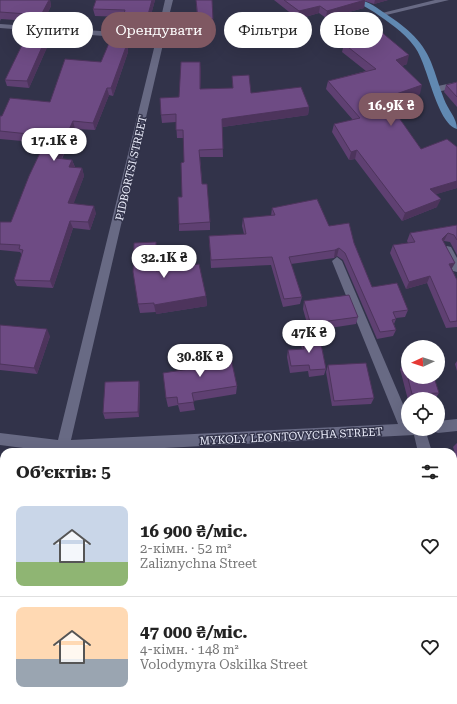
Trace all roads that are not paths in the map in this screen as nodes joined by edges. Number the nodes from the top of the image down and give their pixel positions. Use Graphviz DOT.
graph roads {
  1 [pos="169,0"];
  2 [pos="360,0"];
  3 [pos="445,0"];
  4 [pos="167,12"];
  5 [pos="379,12"];
  6 [pos="383,14"];
  7 [pos="383,15"];
  8 [pos="0,26"];
  9 [pos="101,33"];
  10 [pos="160,48"];
  11 [pos="457,84"];
  12 [pos="436,89"];
  13 [pos="457,126"];
  14 [pos="445,246"];
  15 [pos="337,261"];
  16 [pos="457,268"];
  17 [pos="401,402"];
  18 [pos="457,425"];
  19 [pos="445,426"];
  20 [pos="401,430"];
  21 [pos="417,436"];
  22 [pos="0,439"];
  23 [pos="52,448"];
  24 [pos="63,448"];
  25 [pos="96,448"];
  26 [pos="423,448"];
  1 -- 4 [label="street, PIDBORTSI STREET"];
  2 -- 5 [label="main road"];
  3 -- 6 [label="street"];
  7 -- 12 [label="main road"];
  8 -- 9 [label="street"];
  10 -- 24 [label="street, PIDBORTSI STREET"];
  11 -- 12 [label="street"];
  12 -- 13 [label="main road"];
  14 -- 16 [label="street"];
  15 -- 17 [label="street"];
  18 -- 19 [label="street"];
  20 -- 25 [label="street, MYKOLY LEONTOVYCHA STREET"];
  21 -- 26 [label="street"];
  22 -- 23 [label="street, MYKOLY LEONTOVYCHA STREET"];
}
